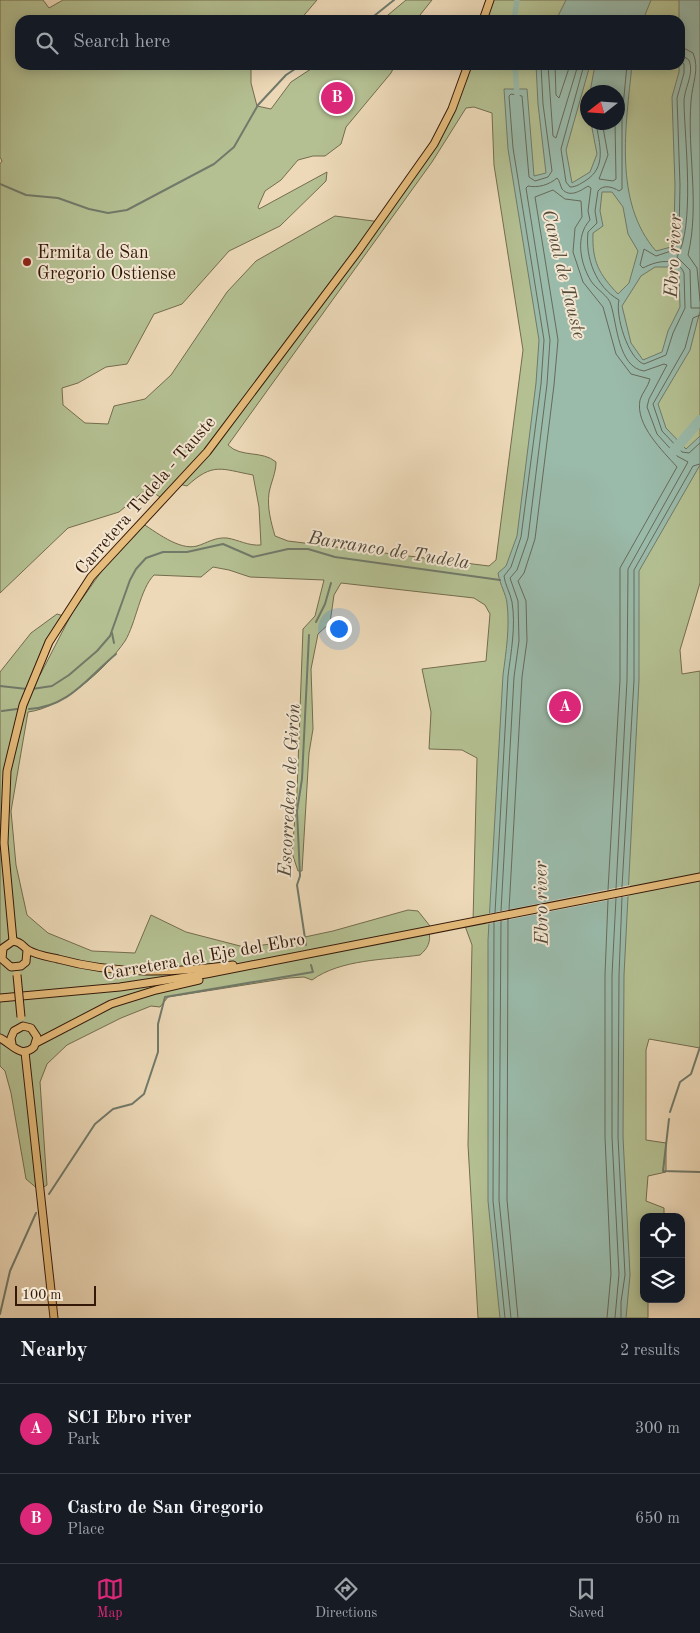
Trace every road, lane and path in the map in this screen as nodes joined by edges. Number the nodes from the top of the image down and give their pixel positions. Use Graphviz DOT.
graph roads {
  1 [pos="490,0"];
  2 [pos="485,15"];
  3 [pos="466,70"];
  4 [pos="700,876"];
  5 [pos="13,941"];
  6 [pos="27,950"];
  7 [pos="324,951"];
  8 [pos="1,960"];
  9 [pos="277,960"];
  10 [pos="17,971"];
  11 [pos="0,998"];
  12 [pos="23,1026"];
  13 [pos="0,1038"];
  14 [pos="36,1043"];
  15 [pos="12,1044"];
  16 [pos="25,1052"];
  17 [pos="54,1318"];
  1 -- 2 [label="main road"];
  3 -- 5 [label="main road, Carretera Tudela - Tauste"];
  4 -- 7 [label="main road, Carretera del Eje del Ebro"];
  5 -- 6 [label="main road"];
  5 -- 8 [label="main road"];
  6 -- 9 [label="main road"];
  6 -- 10 [label="main road"];
  7 -- 9 [label="main road, Carretera del Eje del Ebro"];
  7 -- 14 [label="main road"];
  8 -- 10 [label="main road"];
  9 -- 11 [label="main road, Carretera del Eje del Ebro"];
  10 -- 12 [label="main road, bridge"];
  12 -- 14 [label="main road"];
  12 -- 15 [label="main road"];
  13 -- 15 [label="main road"];
  14 -- 16 [label="main road"];
  15 -- 16 [label="main road"];
  16 -- 17 [label="main road"];
}
